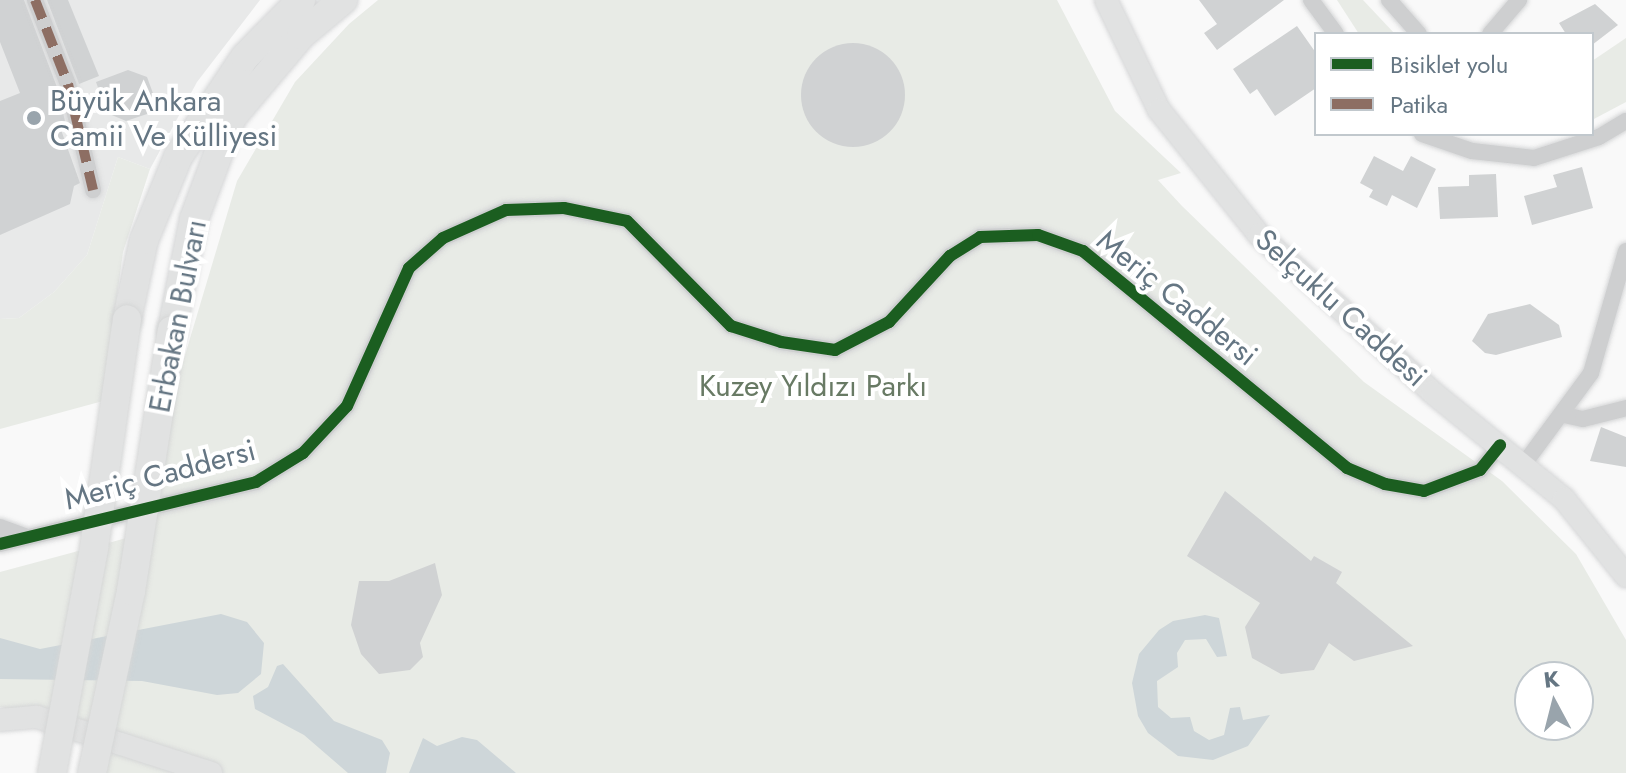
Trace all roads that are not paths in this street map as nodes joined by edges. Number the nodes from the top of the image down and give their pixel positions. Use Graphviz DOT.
graph roads {
  1 [pos="35,0"];
  2 [pos="301,0"];
  3 [pos="343,0"];
  4 [pos="1106,0"];
  5 [pos="1311,0"];
  6 [pos="1389,0"];
  7 [pos="1519,0"];
  8 [pos="1335,32"];
  9 [pos="1417,32"];
  10 [pos="1492,32"];
  11 [pos="1626,121"];
  12 [pos="1428,136"];
  13 [pos="93,190"];
  14 [pos="1626,251"];
  15 [pos="1626,408"];
  16 [pos="1564,415"];
  17 [pos="1500,445"];
  18 [pos="1524,464"];
  19 [pos="0,527"];
  20 [pos="27,537"];
  21 [pos="0,544"];
  22 [pos="1626,576"];
  23 [pos="0,720"];
  24 [pos="52,773"];
  25 [pos="92,773"];
  26 [pos="211,773"];
  1 -- 13 [label="street"];
  2 -- 24 [label="highway, Erbakan Bulvarı, bridge"];
  3 -- 25 [label="highway, Erbakan Bulvarı, bridge"];
  4 -- 17 [label="street, Selçuklu Caddesi"];
  5 -- 8 [label="street"];
  6 -- 9 [label="street"];
  7 -- 10 [label="street"];
  11 -- 12 [label="street"];
  14 -- 16 [label="street"];
  15 -- 16 [label="street"];
  16 -- 18 [label="street"];
  17 -- 18 [label="street, Selçuklu Caddesi"];
  17 -- 20 [label="street, Meriç Caddersi"];
  18 -- 22 [label="street, Selçuklu Caddesi"];
  19 -- 20 [label="street"];
  20 -- 21 [label="street, Meriç Caddersi"];
  23 -- 26 [label="street"];
}
